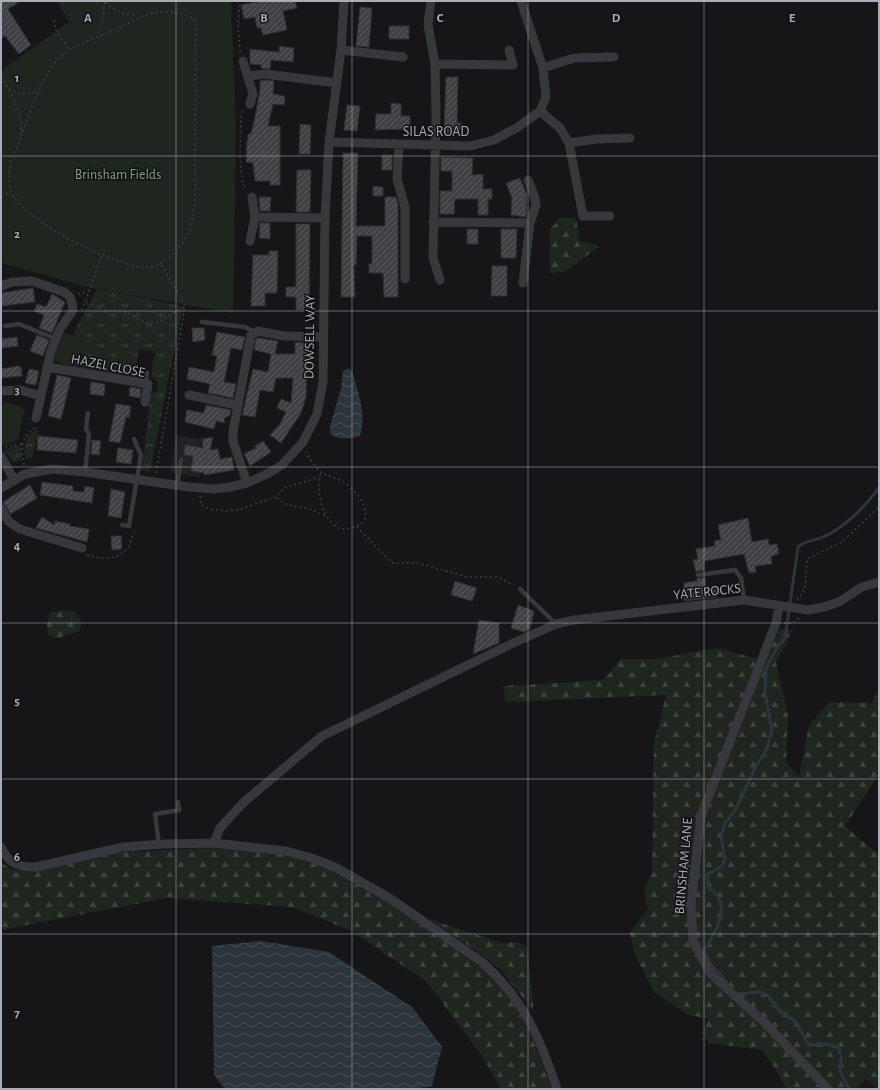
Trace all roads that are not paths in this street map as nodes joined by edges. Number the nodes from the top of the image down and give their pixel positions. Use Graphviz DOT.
graph roads {
  1 [pos="344,1"];
  2 [pos="431,1"];
  3 [pos="521,1"];
  4 [pos="341,50"];
  5 [pos="509,50"];
  6 [pos="403,57"];
  7 [pos="614,57"];
  8 [pos="243,61"];
  9 [pos="434,64"];
  10 [pos="543,68"];
  11 [pos="248,76"];
  12 [pos="337,83"];
  13 [pos="250,104"];
  14 [pos="540,111"];
  15 [pos="630,138"];
  16 [pos="329,142"];
  17 [pos="569,143"];
  18 [pos="399,145"];
  19 [pos="434,146"];
  20 [pos="528,180"];
  21 [pos="252,197"];
  22 [pos="610,216"];
  23 [pos="255,217"];
  24 [pos="325,218"];
  25 [pos="433,222"];
  26 [pos="530,223"];
  27 [pos="250,241"];
  28 [pos="405,279"];
  29 [pos="440,280"];
  30 [pos="523,283"];
  31 [pos="1,286"];
  32 [pos="202,322"];
  33 [pos="5,326"];
  34 [pos="254,332"];
  35 [pos="323,337"];
  36 [pos="56,339"];
  37 [pos="47,367"];
  38 [pos="147,373"];
  39 [pos="145,384"];
  40 [pos="1,391"];
  41 [pos="189,395"];
  42 [pos="41,396"];
  43 [pos="145,402"];
  44 [pos="237,405"];
  45 [pos="88,413"];
  46 [pos="36,418"];
  47 [pos="134,439"];
  48 [pos="1,456"];
  49 [pos="181,460"];
  50 [pos="85,472"];
  51 [pos="14,480"];
  52 [pos="138,480"];
  53 [pos="247,483"];
  54 [pos="177,486"];
  55 [pos="1,488"];
  56 [pos="1,508"];
  57 [pos="5,525"];
  58 [pos="122,525"];
  59 [pos="83,551"];
  60 [pos="698,576"];
  61 [pos="879,582"];
  62 [pos="520,589"];
  63 [pos="744,600"];
  64 [pos="779,606"];
  65 [pos="556,624"];
  66 [pos="178,802"];
  67 [pos="214,843"];
  68 [pos="159,844"];
  69 [pos="1,847"];
  70 [pos="557,1089"];
  71 [pos="828,1089"];
  1 -- 4 [label="street, DOWSELL WAY"];
  2 -- 9 [label="street"];
  3 -- 10 [label="street"];
  4 -- 6 [label="street"];
  4 -- 12 [label="street, DOWSELL WAY"];
  5 -- 9 [label="street"];
  7 -- 10 [label="street"];
  8 -- 11 [label="street"];
  9 -- 19 [label="street"];
  10 -- 14 [label="street"];
  11 -- 12 [label="street"];
  11 -- 13 [label="street"];
  12 -- 16 [label="street, DOWSELL WAY"];
  14 -- 17 [label="street"];
  14 -- 19 [label="street, SILAS ROAD"];
  15 -- 17 [label="street"];
  16 -- 18 [label="street, SILAS ROAD"];
  16 -- 24 [label="street, DOWSELL WAY"];
  17 -- 22 [label="street"];
  18 -- 19 [label="street, SILAS ROAD"];
  18 -- 28 [label="street"];
  19 -- 25 [label="street"];
  20 -- 26 [label="street"];
  21 -- 23 [label="street"];
  23 -- 24 [label="street"];
  23 -- 27 [label="street"];
  24 -- 35 [label="street, DOWSELL WAY"];
  25 -- 26 [label="street"];
  25 -- 29 [label="street"];
  26 -- 30 [label="street"];
  31 -- 36 [label="street"];
  32 -- 34 [label="lane"];
  33 -- 36 [label="lane"];
  34 -- 35 [label="street"];
  34 -- 44 [label="street"];
  35 -- 53 [label="street, DOWSELL WAY"];
  36 -- 37 [label="street"];
  37 -- 39 [label="street, HAZEL CLOSE"];
  37 -- 42 [label="street"];
  38 -- 39 [label="lane"];
  39 -- 43 [label="street, HAZEL CLOSE"];
  40 -- 42 [label="street"];
  41 -- 44 [label="street"];
  42 -- 46 [label="street"];
  44 -- 53 [label="street"];
  45 -- 50 [label="lane"];
  47 -- 52 [label="lane"];
  48 -- 51 [label="street"];
  49 -- 54 [label="lane"];
  50 -- 51 [label="street, DOWSELL WAY"];
  50 -- 52 [label="street, DOWSELL WAY"];
  51 -- 55 [label="street, DOWSELL WAY"];
  52 -- 54 [label="street, DOWSELL WAY"];
  52 -- 58 [label="lane"];
  53 -- 54 [label="street, DOWSELL WAY"];
  56 -- 57 [label="street"];
  57 -- 59 [label="street"];
  60 -- 63 [label="lane"];
  61 -- 64 [label="street, YATE ROCKS"];
  62 -- 65 [label="lane"];
  63 -- 64 [label="street, YATE ROCKS"];
  63 -- 65 [label="street, YATE ROCKS"];
  64 -- 71 [label="street, BRINSHAM LANE"];
  65 -- 67 [label="street, YATE ROCKS"];
  66 -- 68 [label="lane"];
  67 -- 68 [label="street"];
  67 -- 70 [label="street"];
  68 -- 69 [label="street"];
}
